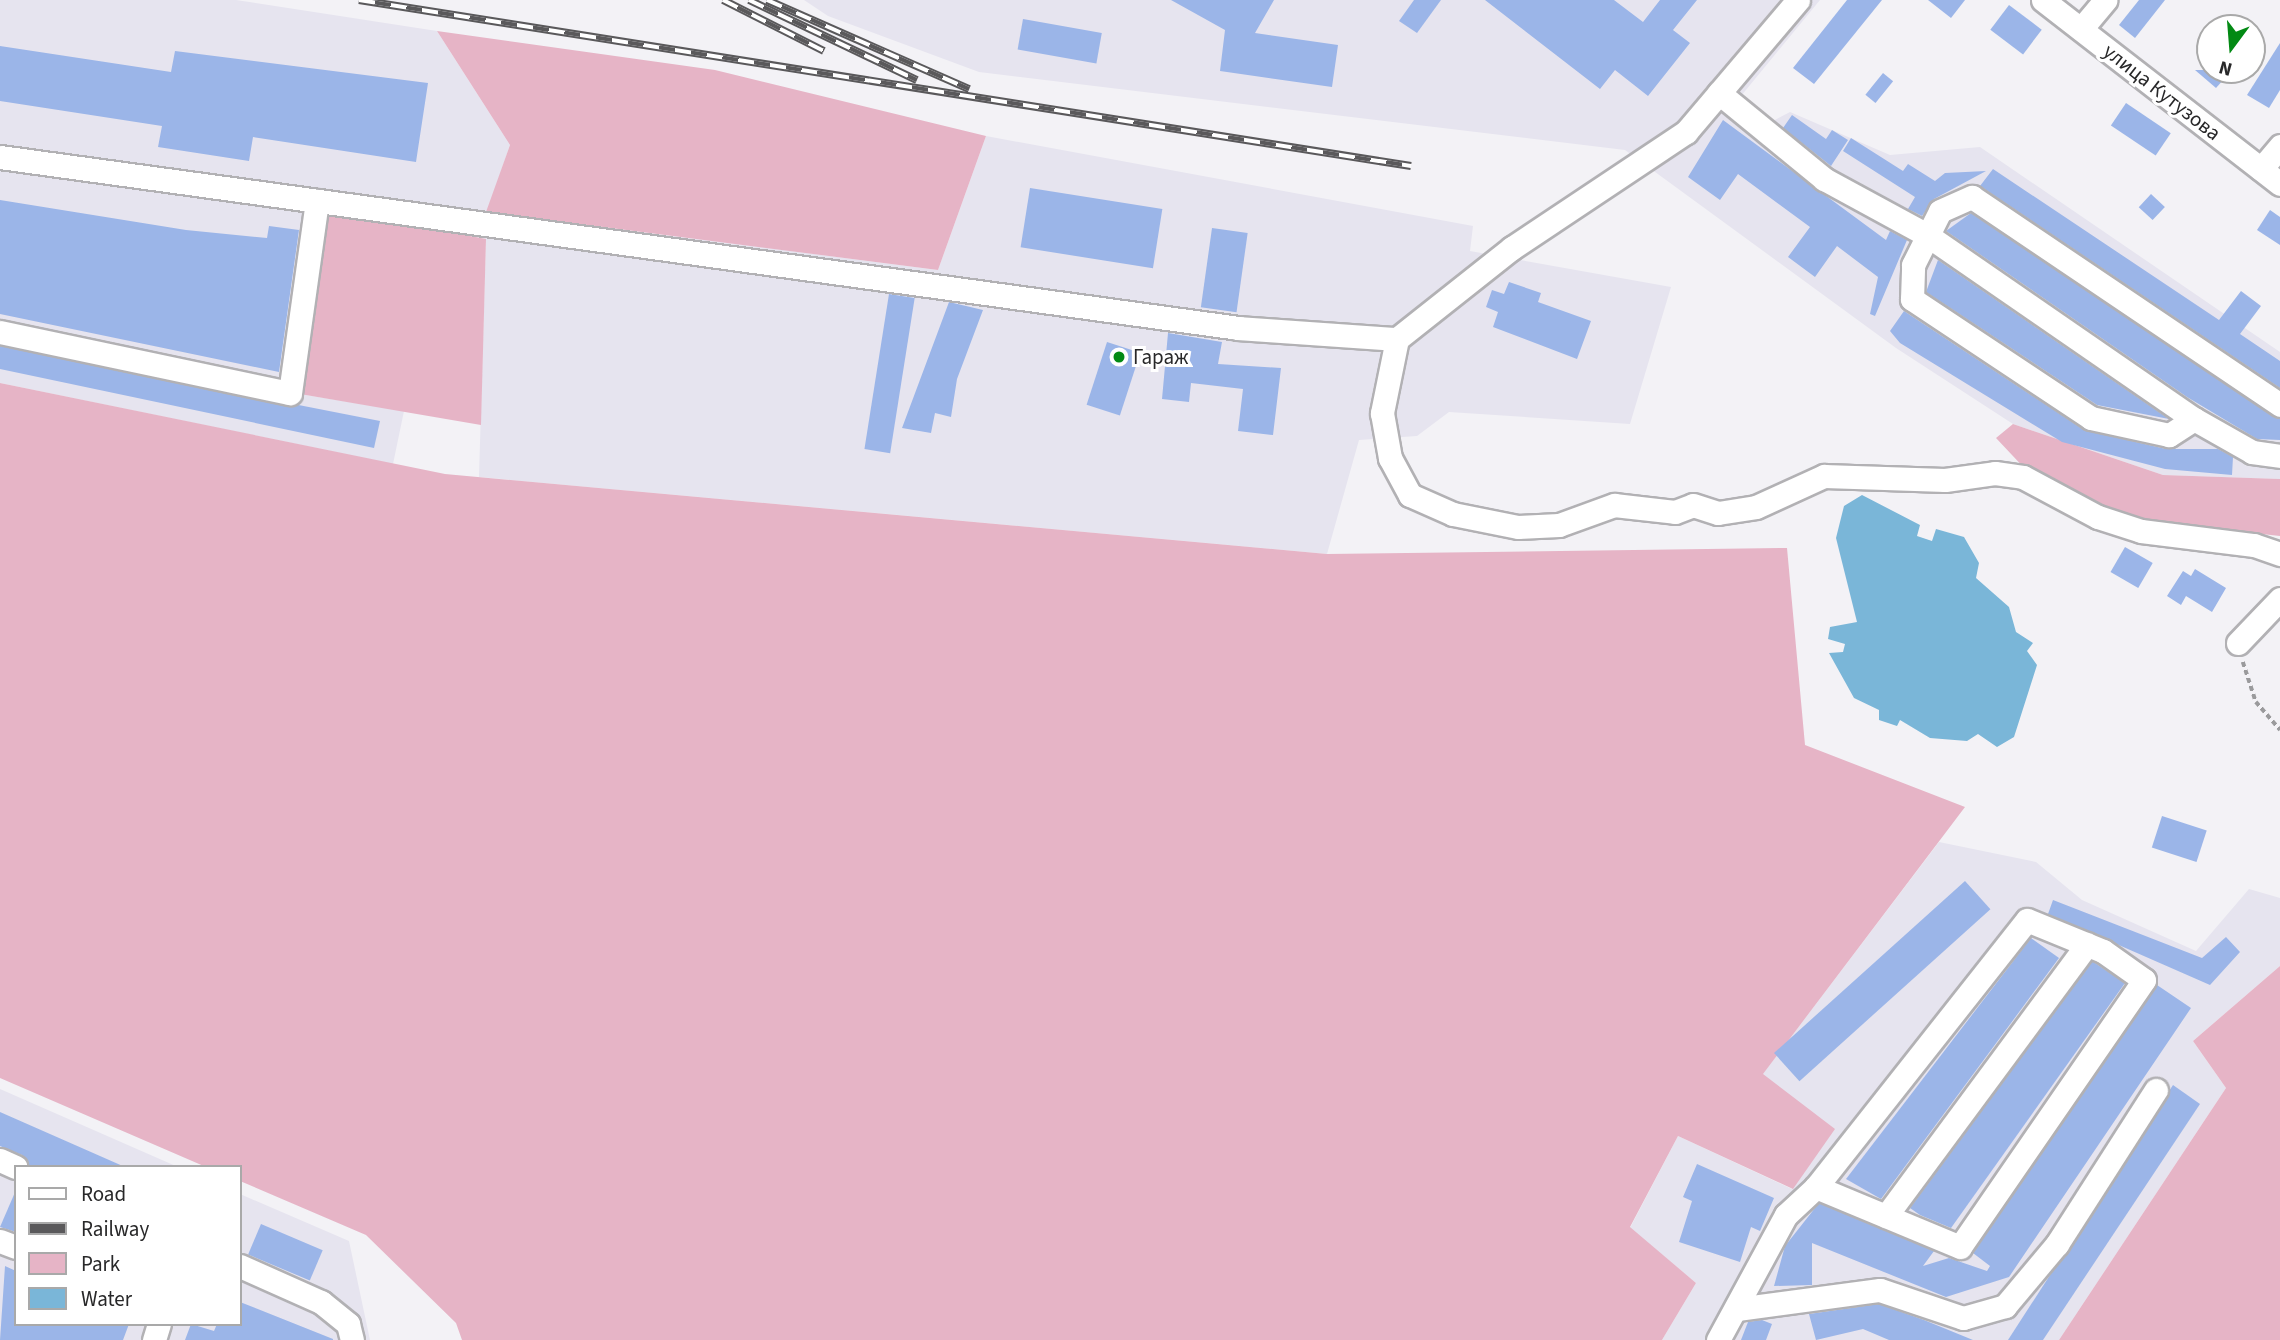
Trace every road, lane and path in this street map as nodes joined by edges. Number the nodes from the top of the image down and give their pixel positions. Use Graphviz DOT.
graph roads {
  1 [pos="1798,0"];
  2 [pos="2043,0"];
  3 [pos="2105,0"];
  4 [pos="2081,29"];
  5 [pos="1719,93"];
  6 [pos="2280,146"];
  7 [pos="0,157"];
  8 [pos="2261,169"];
  9 [pos="2280,184"];
  10 [pos="317,201"];
  11 [pos="1927,235"];
  12 [pos="0,332"];
  13 [pos="1397,339"];
  14 [pos="2280,405"];
  15 [pos="2194,419"];
  16 [pos="2280,456"];
  17 [pos="2280,554"];
  18 [pos="2280,598"];
  19 [pos="2238,643"];
  20 [pos="2280,730"];
  21 [pos="2087,944"];
  22 [pos="2156,1090"];
  23 [pos="1816,1187"];
  24 [pos="1886,1216"];
  25 [pos="242,1267"];
  26 [pos="1737,1309"];
  27 [pos="352,1340"];
  28 [pos="1718,1340"];
  1 -- 5 [label="street"];
  2 -- 4 [label="street, улица Кутузова"];
  3 -- 4 [label="street"];
  4 -- 8 [label="street, улица Кутузова"];
  5 -- 11 [label="street"];
  5 -- 13 [label="street"];
  6 -- 8 [label="street"];
  7 -- 10 [label="street"];
  8 -- 9 [label="street, улица Кутузова"];
  10 -- 12 [label="street"];
  10 -- 13 [label="street"];
  11 -- 14 [label="street"];
  11 -- 15 [label="street"];
  11 -- 15 [label="street"];
  13 -- 17 [label="street"];
  15 -- 16 [label="street"];
  18 -- 19 [label="street"];
  19 -- 20 [label="path"];
  21 -- 23 [label="street"];
  21 -- 24 [label="street"];
  21 -- 24 [label="street"];
  22 -- 26 [label="street"];
  23 -- 24 [label="street"];
  23 -- 26 [label="street"];
  25 -- 27 [label="street"];
  26 -- 28 [label="street"];
}
